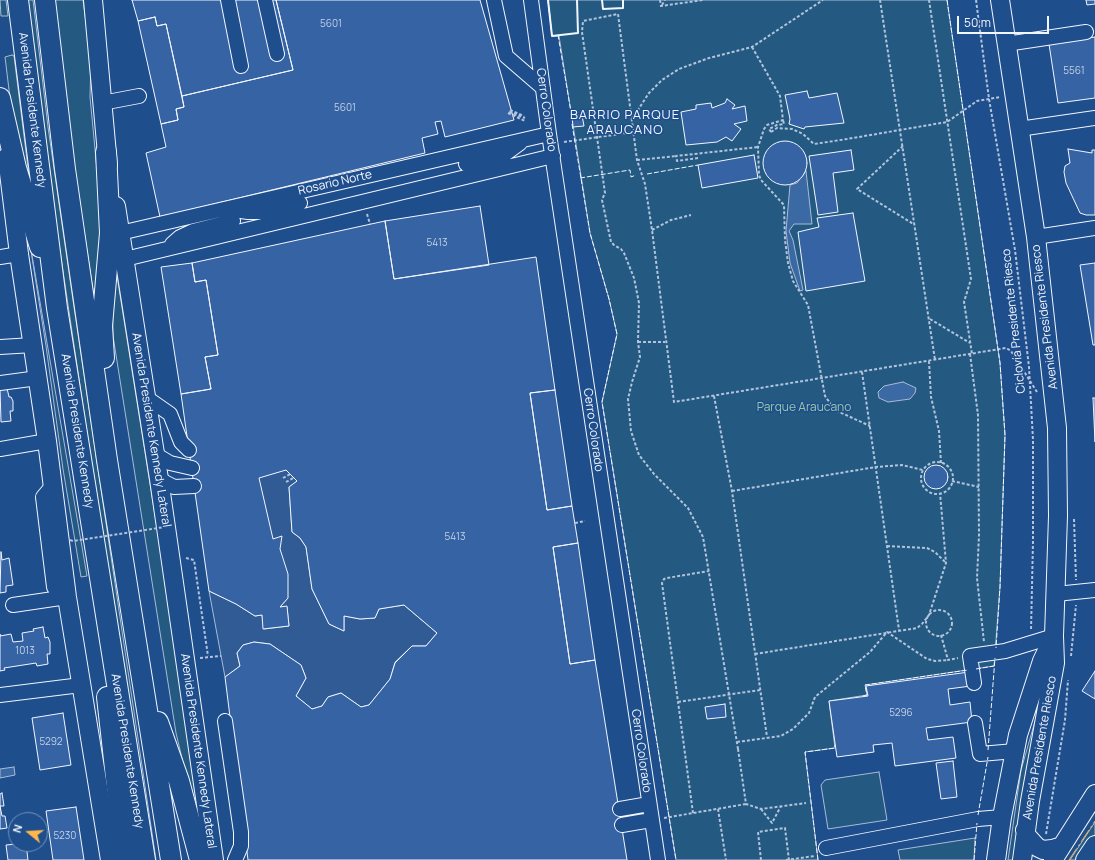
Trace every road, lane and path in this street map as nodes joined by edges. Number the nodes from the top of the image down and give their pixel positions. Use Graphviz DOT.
graph roads {
  1 [pos="18,0"];
  2 [pos="45,0"];
  3 [pos="93,0"];
  4 [pos="228,0"];
  5 [pos="266,0"];
  6 [pos="494,0"];
  7 [pos="531,0"];
  8 [pos="660,0"];
  9 [pos="665,0"];
  10 [pos="699,0"];
  11 [pos="703,0"];
  12 [pos="822,0"];
  13 [pos="880,0"];
  14 [pos="929,0"];
  15 [pos="976,0"];
  16 [pos="1000,0"];
  17 [pos="700,5"];
  18 [pos="661,6"];
  19 [pos="1086,32"];
  20 [pos="1006,44"];
  21 [pos="752,47"];
  22 [pos="277,54"];
  23 [pos="241,66"];
  24 [pos="543,88"];
  25 [pos="1014,95"];
  26 [pos="139,96"];
  27 [pos="0,98"];
  28 [pos="989,99"];
  29 [pos="102,103"];
  30 [pos="0,104"];
  31 [pos="525,118"];
  32 [pos="1095,118"];
  33 [pos="632,120"];
  34 [pos="783,120"];
  35 [pos="947,122"];
  36 [pos="1019,128"];
  37 [pos="900,129"];
  38 [pos="634,132"];
  39 [pos="596,138"];
  40 [pos="523,140"];
  41 [pos="551,145"];
  42 [pos="903,146"];
  43 [pos="758,147"];
  44 [pos="106,152"];
  45 [pos="676,156"];
  46 [pos="698,158"];
  47 [pos="637,160"];
  48 [pos="466,164"];
  49 [pos="461,178"];
  50 [pos="396,184"];
  51 [pos="300,203"];
  52 [pos="226,208"];
  53 [pos="691,215"];
  54 [pos="233,221"];
  55 [pos="915,225"];
  56 [pos="1095,228"];
  57 [pos="652,230"];
  58 [pos="120,233"];
  59 [pos="1036,237"];
  60 [pos="168,248"];
  61 [pos="19,254"];
  62 [pos="0,257"];
  63 [pos="125,259"];
  64 [pos="57,308"];
  65 [pos="929,318"];
  66 [pos="638,342"];
  67 [pos="665,342"];
  68 [pos="970,343"];
  69 [pos="33,345"];
  70 [pos="0,347"];
  71 [pos="971,354"];
  72 [pos="936,360"];
  73 [pos="929,361"];
  74 [pos="862,372"];
  75 [pos="0,374"];
  76 [pos="38,378"];
  77 [pos="820,379"];
  78 [pos="19,380"];
  79 [pos="1030,381"];
  80 [pos="0,383"];
  81 [pos="1054,394"];
  82 [pos="714,396"];
  83 [pos="147,398"];
  84 [pos="870,426"];
  85 [pos="47,441"];
  86 [pos="0,449"];
  87 [pos="189,450"];
  88 [pos="155,454"];
  89 [pos="107,460"];
  90 [pos="941,463"];
  91 [pos="876,467"];
  92 [pos="192,468"];
  93 [pos="923,470"];
  94 [pos="290,474"];
  95 [pos="283,478"];
  96 [pos="294,478"];
  97 [pos="159,479"];
  98 [pos="952,481"];
  99 [pos="286,482"];
  100 [pos="194,486"];
  101 [pos="979,487"];
  102 [pos="732,491"];
  103 [pos="940,493"];
  104 [pos="585,521"];
  105 [pos="575,523"];
  106 [pos="171,526"];
  107 [pos="70,540"];
  108 [pos="887,546"];
  109 [pos="184,557"];
  110 [pos="946,563"];
  111 [pos="710,571"];
  112 [pos="1095,590"];
  113 [pos="1056,594"];
  114 [pos="64,598"];
  115 [pos="103,598"];
  116 [pos="13,605"];
  117 [pos="928,615"];
  118 [pos="899,630"];
  119 [pos="887,632"];
  120 [pos="942,635"];
  121 [pos="1054,636"];
  122 [pos="1030,643"];
  123 [pos="755,654"];
  124 [pos="985,654"];
  125 [pos="208,656"];
  126 [pos="221,656"];
  127 [pos="970,656"];
  128 [pos="948,660"];
  129 [pos="185,661"];
  130 [pos="142,676"];
  131 [pos="974,683"];
  132 [pos="81,685"];
  133 [pos="760,690"];
  134 [pos="729,694"];
  135 [pos="0,695"];
  136 [pos="678,702"];
  137 [pos="225,721"];
  138 [pos="975,723"];
  139 [pos="767,737"];
  140 [pos="738,749"];
  141 [pos="1015,751"];
  142 [pos="1095,794"];
  143 [pos="806,803"];
  144 [pos="649,804"];
  145 [pos="746,804"];
  146 [pos="781,806"];
  147 [pos="620,809"];
  148 [pos="718,809"];
  149 [pos="761,809"];
  150 [pos="693,813"];
  151 [pos="1002,817"];
  152 [pos="651,820"];
  153 [pos="772,823"];
  154 [pos="622,825"];
  155 [pos="773,830"];
  156 [pos="1025,830"];
  157 [pos="1095,844"];
  158 [pos="821,852"];
  159 [pos="1057,853"];
  160 [pos="110,860"];
  161 [pos="127,860"];
  162 [pos="145,860"];
  163 [pos="171,860"];
  164 [pos="200,860"];
  165 [pos="214,860"];
  166 [pos="235,860"];
  167 [pos="658,860"];
  168 [pos="726,860"];
  169 [pos="762,860"];
  170 [pos="786,860"];
  171 [pos="789,860"];
  172 [pos="996,860"];
  173 [pos="1022,860"];
  174 [pos="1085,860"];
  1 -- 64 [label="highway, Avenida Presidente Kennedy"];
  2 -- 89 [label="highway, Avenida Presidente Kennedy"];
  3 -- 29 [label="main road, Avenida Presidente Kennedy Lateral"];
  4 -- 23 [label="street"];
  5 -- 22 [label="street"];
  6 -- 24 [label="street"];
  7 -- 24 [label="street, Cerro Colorado"];
  8 -- 18 [label="path"];
  9 -- 18 [label="path"];
  10 -- 11 [label="path"];
  10 -- 17 [label="path"];
  10 -- 18 [label="path"];
  12 -- 21 [label="path"];
  13 -- 37 [label="path"];
  14 -- 35 [label="path"];
  15 -- 28 [label="path, Ciclovía Presidente Riesco"];
  16 -- 20 [label="main road, Avenida Presidente Riesco"];
  19 -- 20 [label="street"];
  20 -- 25 [label="main road, Avenida Presidente Riesco"];
  21 -- 33 [label="path"];
  21 -- 34 [label="path"];
  24 -- 41 [label="street, Cerro Colorado"];
  25 -- 28 [label="path"];
  25 -- 36 [label="main road, Avenida Presidente Riesco"];
  26 -- 29 [label="street"];
  27 -- 64 [label="highway"];
  28 -- 35 [label="path"];
  28 -- 79 [label="path, Ciclovía Presidente Riesco"];
  29 -- 44 [label="main road, Avenida Presidente Kennedy Lateral"];
  30 -- 61 [label="main road"];
  31 -- 31 [label="path"];
  32 -- 36 [label="street"];
  33 -- 38 [label="path"];
  33 -- 39 [label="path"];
  34 -- 37 [label="path"];
  34 -- 43 [label="path"];
  35 -- 37 [label="path"];
  35 -- 68 [label="path"];
  36 -- 59 [label="main road, Avenida Presidente Riesco"];
  37 -- 42 [label="path"];
  38 -- 39 [label="path"];
  38 -- 47 [label="path"];
  39 -- 41 [label="path"];
  39 -- 66 [label="path"];
  40 -- 41 [label="street, Rosario Norte"];
  40 -- 48 [label="street"];
  40 -- 52 [label="street, Rosario Norte"];
  41 -- 49 [label="street, Rosario Norte"];
  41 -- 144 [label="street, Cerro Colorado"];
  42 -- 55 [label="path"];
  42 -- 55 [label="path"];
  43 -- 45 [label="path"];
  43 -- 77 [label="path"];
  44 -- 58 [label="main road, Avenida Presidente Kennedy Lateral"];
  44 -- 89 [label="highway"];
  45 -- 46 [label="path"];
  45 -- 47 [label="path"];
  47 -- 57 [label="path"];
  49 -- 50 [label="street"];
  49 -- 60 [label="street, Rosario Norte"];
  51 -- 52 [label="street"];
  52 -- 58 [label="street, Rosario Norte"];
  53 -- 57 [label="path"];
  54 -- 60 [label="street"];
  55 -- 65 [label="path"];
  56 -- 59 [label="street"];
  57 -- 67 [label="path"];
  58 -- 63 [label="main road, Avenida Presidente Kennedy Lateral"];
  59 -- 81 [label="main road, Avenida Presidente Riesco"];
  60 -- 63 [label="street, Rosario Norte"];
  61 -- 62 [label="street"];
  61 -- 69 [label="main road"];
  63 -- 83 [label="main road, Avenida Presidente Kennedy Lateral"];
  64 -- 115 [label="highway, Avenida Presidente Kennedy"];
  65 -- 68 [label="path"];
  65 -- 72 [label="path"];
  66 -- 67 [label="path"];
  66 -- 111 [label="path"];
  67 -- 82 [label="path"];
  68 -- 71 [label="path"];
  69 -- 70 [label="street"];
  69 -- 76 [label="main road"];
  71 -- 72 [label="path"];
  71 -- 79 [label="path"];
  71 -- 101 [label="path"];
  72 -- 73 [label="path"];
  73 -- 74 [label="path"];
  73 -- 90 [label="path"];
  74 -- 77 [label="path"];
  74 -- 84 [label="path"];
  75 -- 78 [label="street"];
  76 -- 78 [label="street"];
  76 -- 85 [label="main road"];
  77 -- 82 [label="path"];
  77 -- 84 [label="path"];
  78 -- 80 [label="street"];
  79 -- 81 [label="path"];
  79 -- 122 [label="path, Ciclovía Presidente Riesco"];
  81 -- 113 [label="main road, Avenida Presidente Riesco"];
  82 -- 102 [label="path"];
  83 -- 87 [label="street"];
  83 -- 88 [label="main road, Avenida Presidente Kennedy Lateral"];
  84 -- 91 [label="path"];
  85 -- 86 [label="street"];
  85 -- 114 [label="main road"];
  88 -- 92 [label="street"];
  88 -- 97 [label="main road, Avenida Presidente Kennedy Lateral"];
  89 -- 130 [label="highway, Avenida Presidente Kennedy"];
  90 -- 93 [label="path"];
  90 -- 98 [label="path"];
  91 -- 93 [label="path"];
  91 -- 102 [label="path"];
  91 -- 108 [label="path"];
  93 -- 103 [label="path"];
  94 -- 95 [label="path"];
  96 -- 99 [label="path"];
  97 -- 100 [label="street"];
  97 -- 129 [label="main road, Avenida Presidente Kennedy Lateral"];
  98 -- 101 [label="path"];
  98 -- 103 [label="path"];
  101 -- 124 [label="path"];
  102 -- 123 [label="path"];
  103 -- 110 [label="path"];
  104 -- 105 [label="path"];
  106 -- 107 [label="path, bridge"];
  108 -- 110 [label="path"];
  108 -- 118 [label="path"];
  109 -- 125 [label="path"];
  110 -- 117 [label="path"];
  111 -- 134 [label="path"];
  111 -- 136 [label="path"];
  112 -- 113 [label="street"];
  113 -- 121 [label="main road, Avenida Presidente Riesco"];
  114 -- 116 [label="street"];
  114 -- 132 [label="main road"];
  115 -- 161 [label="highway"];
  115 -- 162 [label="highway, Avenida Presidente Kennedy"];
  117 -- 118 [label="path"];
  117 -- 120 [label="path"];
  117 -- 120 [label="path"];
  118 -- 119 [label="path"];
  119 -- 123 [label="path"];
  119 -- 128 [label="path"];
  119 -- 139 [label="path"];
  120 -- 128 [label="path"];
  121 -- 122 [label="street"];
  121 -- 141 [label="main road, Avenida Presidente Riesco"];
  121 -- 156 [label="main road, Avenida Presidente Riesco"];
  122 -- 124 [label="street"];
  123 -- 133 [label="path"];
  124 -- 127 [label="street"];
  125 -- 126 [label="path"];
  125 -- 129 [label="path"];
  127 -- 128 [label="path"];
  127 -- 131 [label="street"];
  129 -- 165 [label="main road, Avenida Presidente Kennedy Lateral"];
  130 -- 163 [label="highway, Avenida Presidente Kennedy"];
  130 -- 164 [label="highway"];
  132 -- 135 [label="street"];
  132 -- 160 [label="main road"];
  133 -- 134 [label="path"];
  133 -- 139 [label="path"];
  134 -- 136 [label="path"];
  134 -- 140 [label="path"];
  136 -- 150 [label="path"];
  137 -- 166 [label="street"];
  138 -- 141 [label="street"];
  139 -- 140 [label="path"];
  140 -- 145 [label="path"];
  141 -- 151 [label="main road, Avenida Presidente Riesco"];
  142 -- 159 [label="main road"];
  143 -- 146 [label="path"];
  144 -- 147 [label="street"];
  144 -- 152 [label="street, Cerro Colorado"];
  145 -- 148 [label="path"];
  145 -- 149 [label="path"];
  146 -- 149 [label="path"];
  146 -- 153 [label="path"];
  148 -- 150 [label="path"];
  148 -- 168 [label="path"];
  149 -- 153 [label="path"];
  150 -- 152 [label="path"];
  151 -- 158 [label="street"];
  151 -- 172 [label="main road, Avenida Presidente Riesco"];
  152 -- 154 [label="street"];
  152 -- 167 [label="street, Cerro Colorado"];
  153 -- 155 [label="path"];
  155 -- 169 [label="path"];
  155 -- 171 [label="path"];
  156 -- 159 [label="main road"];
  156 -- 173 [label="main road, Avenida Presidente Riesco"];
  157 -- 174 [label="main road"];
  158 -- 171 [label="path"];
  170 -- 171 [label="path"];
}
